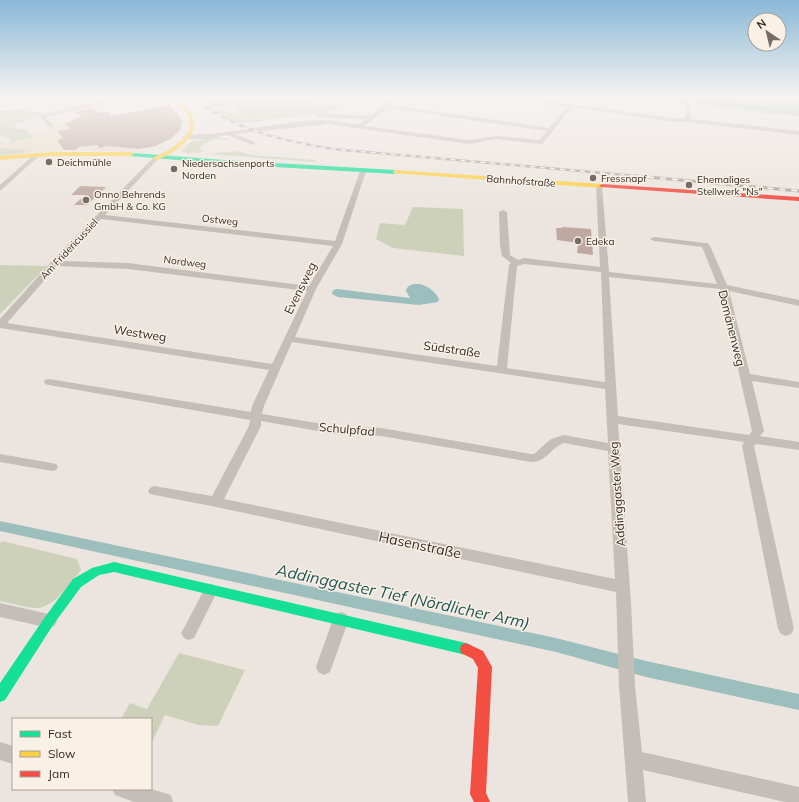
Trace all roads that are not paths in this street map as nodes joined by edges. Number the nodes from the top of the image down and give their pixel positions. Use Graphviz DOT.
graph roads {
  1 [pos="187,134"];
  2 [pos="223,134"];
  3 [pos="227,134"];
  4 [pos="415,134"];
  5 [pos="547,134"];
  6 [pos="185,137"];
  7 [pos="253,143"];
  8 [pos="38,154"];
  9 [pos="160,156"];
  10 [pos="0,158"];
  11 [pos="363,170"];
  12 [pos="599,186"];
  13 [pos="0,189"];
  14 [pos="799,199"];
  15 [pos="503,212"];
  16 [pos="99,217"];
  17 [pos="654,239"];
  18 [pos="338,244"];
  19 [pos="517,262"];
  20 [pos="55,263"];
  21 [pos="605,272"];
  22 [pos="722,287"];
  23 [pos="312,289"];
  24 [pos="799,303"];
  25 [pos="0,325"];
  26 [pos="289,339"];
  27 [pos="275,368"];
  28 [pos="502,370"];
  29 [pos="745,377"];
  30 [pos="49,382"];
  31 [pos="799,385"];
  32 [pos="611,386"];
  33 [pos="257,417"];
  34 [pos="612,419"];
  35 [pos="754,439"];
  36 [pos="799,446"];
  37 [pos="614,448"];
  38 [pos="0,458"];
  39 [pos="52,467"];
  40 [pos="154,491"];
  41 [pos="216,502"];
  42 [pos="623,587"];
  43 [pos="211,590"];
  44 [pos="0,610"];
  45 [pos="341,619"];
  46 [pos="49,621"];
  47 [pos="786,629"];
  48 [pos="189,633"];
  49 [pos="324,667"];
  50 [pos="0,696"];
  51 [pos="0,752"];
  52 [pos="12,756"];
  53 [pos="633,759"];
  54 [pos="125,790"];
  55 [pos="799,796"];
  56 [pos="164,802"];
  57 [pos="482,802"];
  58 [pos="637,802"];
  1 -- 6 [label="main road"];
  2 -- 6 [label="street"];
  3 -- 7 [label="street"];
  4 -- 5 [label="street"];
  6 -- 9 [label="main road"];
  8 -- 9 [label="main road, Bahnhofstraße"];
  8 -- 10 [label="main road, Bahnhofstraße"];
  8 -- 13 [label="street"];
  9 -- 11 [label="main road, Bahnhofstraße"];
  9 -- 16 [label="street, Am Fridericussiel"];
  11 -- 12 [label="main road, Bahnhofstraße"];
  11 -- 18 [label="street, Evensweg"];
  12 -- 14 [label="main road, Bahnhofstraße"];
  12 -- 21 [label="street, Addinggaster Weg"];
  15 -- 19 [label="street"];
  16 -- 18 [label="street, Ostweg"];
  16 -- 20 [label="street, Am Fridericussiel"];
  17 -- 22 [label="street, Domänenweg"];
  18 -- 23 [label="street, Evensweg"];
  19 -- 21 [label="street"];
  19 -- 28 [label="street"];
  20 -- 23 [label="street, Nordweg"];
  20 -- 25 [label="street, Am Fridericussiel"];
  21 -- 22 [label="street"];
  21 -- 32 [label="street, Addinggaster Weg"];
  22 -- 24 [label="street"];
  22 -- 29 [label="street, Domänenweg"];
  23 -- 26 [label="street, Evensweg"];
  25 -- 27 [label="street, Westweg"];
  26 -- 27 [label="street, Evensweg"];
  26 -- 28 [label="street, Südstraße"];
  27 -- 33 [label="street, Evensweg"];
  28 -- 32 [label="street, Südstraße"];
  29 -- 31 [label="street"];
  29 -- 35 [label="street, Domänenweg"];
  30 -- 33 [label="street, Schulpfad"];
  32 -- 34 [label="street, Addinggaster Weg"];
  33 -- 37 [label="street, Schulpfad"];
  33 -- 41 [label="street"];
  34 -- 35 [label="street"];
  34 -- 37 [label="street, Addinggaster Weg"];
  35 -- 36 [label="street"];
  35 -- 47 [label="street, Domänenweg"];
  37 -- 42 [label="street, Addinggaster Weg"];
  38 -- 39 [label="street"];
  40 -- 41 [label="street, Hasenstraße"];
  41 -- 42 [label="street, Hasenstraße"];
  42 -- 53 [label="street, Addinggaster Weg"];
  43 -- 45 [label="main road"];
  43 -- 46 [label="main road"];
  43 -- 48 [label="street"];
  44 -- 46 [label="street"];
  45 -- 49 [label="street"];
  45 -- 57 [label="main road"];
  46 -- 50 [label="main road"];
  51 -- 52 [label="street"];
  53 -- 55 [label="street"];
  53 -- 58 [label="street, Addinggaster Weg"];
  54 -- 56 [label="street"];
}
